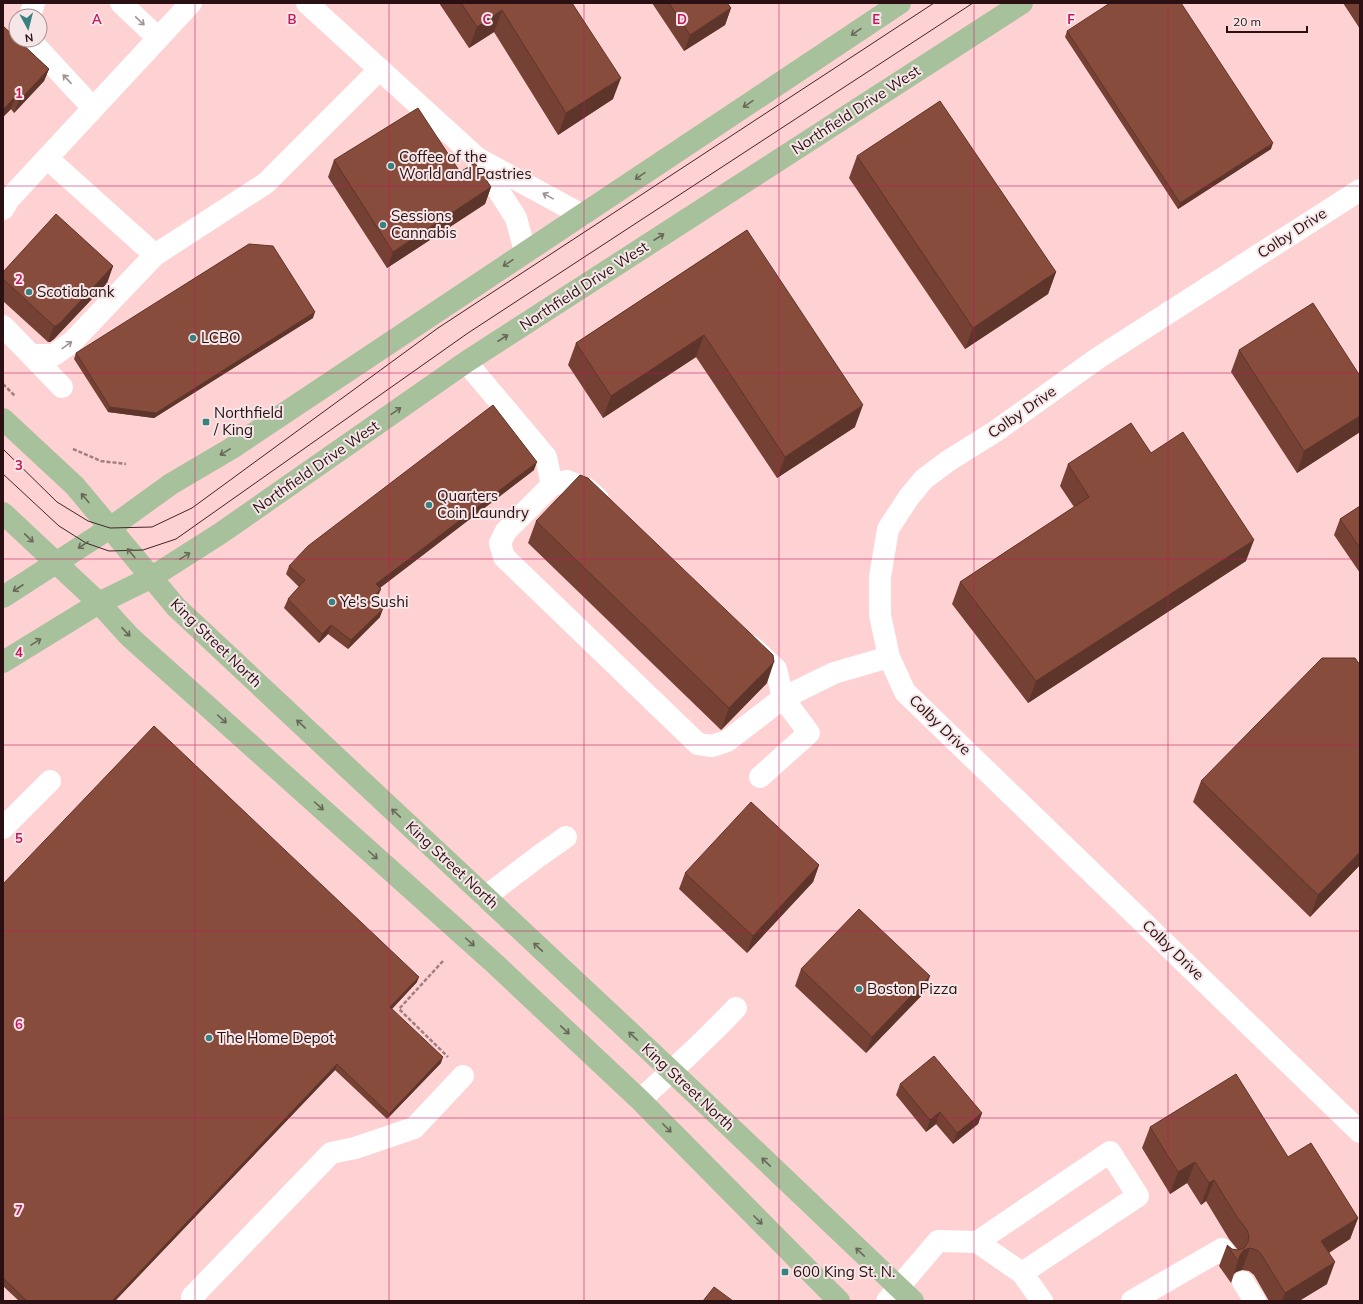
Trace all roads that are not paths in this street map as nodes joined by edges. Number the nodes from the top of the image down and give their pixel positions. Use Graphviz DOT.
graph roads {
  1 [pos="121,3"];
  2 [pos="191,3"];
  3 [pos="307,3"];
  4 [pos="900,3"];
  5 [pos="1022,3"];
  6 [pos="158,38"];
  7 [pos="37,48"];
  8 [pos="380,69"];
  9 [pos="93,108"];
  10 [pos="47,158"];
  11 [pos="478,158"];
  12 [pos="1360,190"];
  13 [pos="5,201"];
  14 [pos="582,215"];
  15 [pos="525,251"];
  16 [pos="155,255"];
  17 [pos="3,326"];
  18 [pos="31,355"];
  19 [pos="466,362"];
  20 [pos="62,387"];
  21 [pos="3,419"];
  22 [pos="552,485"];
  23 [pos="610,511"];
  24 [pos="3,513"];
  25 [pos="110,528"];
  26 [pos="56,563"];
  27 [pos="152,577"];
  28 [pos="3,597"];
  29 [pos="99,603"];
  30 [pos="736,631"];
  31 [pos="889,657"];
  32 [pos="3,662"];
  33 [pos="783,698"];
  34 [pos="760,777"];
  35 [pos="50,781"];
  36 [pos="3,828"];
  37 [pos="566,837"];
  38 [pos="485,897"];
  39 [pos="736,1008"];
  40 [pos="671,1072"];
  41 [pos="463,1076"];
  42 [pos="640,1100"];
  43 [pos="1360,1132"];
  44 [pos="977,1242"];
  45 [pos="1229,1259"];
  46 [pos="1022,1273"];
  47 [pos="1243,1282"];
  48 [pos="899,1297"];
  49 [pos="192,1301"];
  50 [pos="839,1301"];
  51 [pos="1042,1301"];
  52 [pos="1132,1301"];
  53 [pos="1255,1301"];
  1 -- 6 [label="street, one-way"];
  2 -- 6 [label="street"];
  3 -- 8 [label="street"];
  4 -- 14 [label="main road, one-way"];
  19 -- 5 [label="main road, Northfield Drive West, one-way"];
  6 -- 9 [label="street"];
  9 -- 7 [label="street, one-way"];
  8 -- 11 [label="street"];
  8 -- 16 [label="street"];
  9 -- 10 [label="street"];
  10 -- 13 [label="street"];
  10 -- 16 [label="street"];
  14 -- 11 [label="street, one-way"];
  11 -- 15 [label="street"];
  12 -- 31 [label="street, Colby Drive"];
  14 -- 15 [label="main road"];
  15 -- 25 [label="main road, one-way"];
  18 -- 16 [label="street, one-way"];
  17 -- 18 [label="street"];
  18 -- 20 [label="street"];
  19 -- 22 [label="street"];
  27 -- 19 [label="main road, Northfield Drive West, one-way"];
  25 -- 21 [label="main road, King Street North, one-way"];
  22 -- 23 [label="street"];
  22 -- 33 [label="street"];
  24 -- 26 [label="main road, one-way"];
  25 -- 26 [label="main road, one-way"];
  27 -- 25 [label="main road, King Street North, one-way"];
  26 -- 28 [label="main road, one-way"];
  26 -- 29 [label="main road"];
  27 -- 29 [label="main road, Northfield Drive West"];
  38 -- 27 [label="main road, King Street North, one-way"];
  32 -- 29 [label="main road, Northfield Drive West, one-way"];
  29 -- 42 [label="main road, one-way"];
  30 -- 33 [label="street"];
  31 -- 33 [label="street"];
  31 -- 43 [label="street, Colby Drive"];
  33 -- 34 [label="street"];
  35 -- 36 [label="street"];
  37 -- 38 [label="street"];
  40 -- 38 [label="main road, King Street North, one-way"];
  39 -- 40 [label="street"];
  40 -- 42 [label="street"];
  48 -- 40 [label="main road, King Street North, one-way"];
  41 -- 49 [label="street"];
  42 -- 50 [label="main road, one-way"];
  44 -- 46 [label="street"];
  44 -- 46 [label="street"];
  44 -- 48 [label="street"];
  45 -- 52 [label="street"];
  46 -- 51 [label="street"];
  47 -- 53 [label="street"];
}
